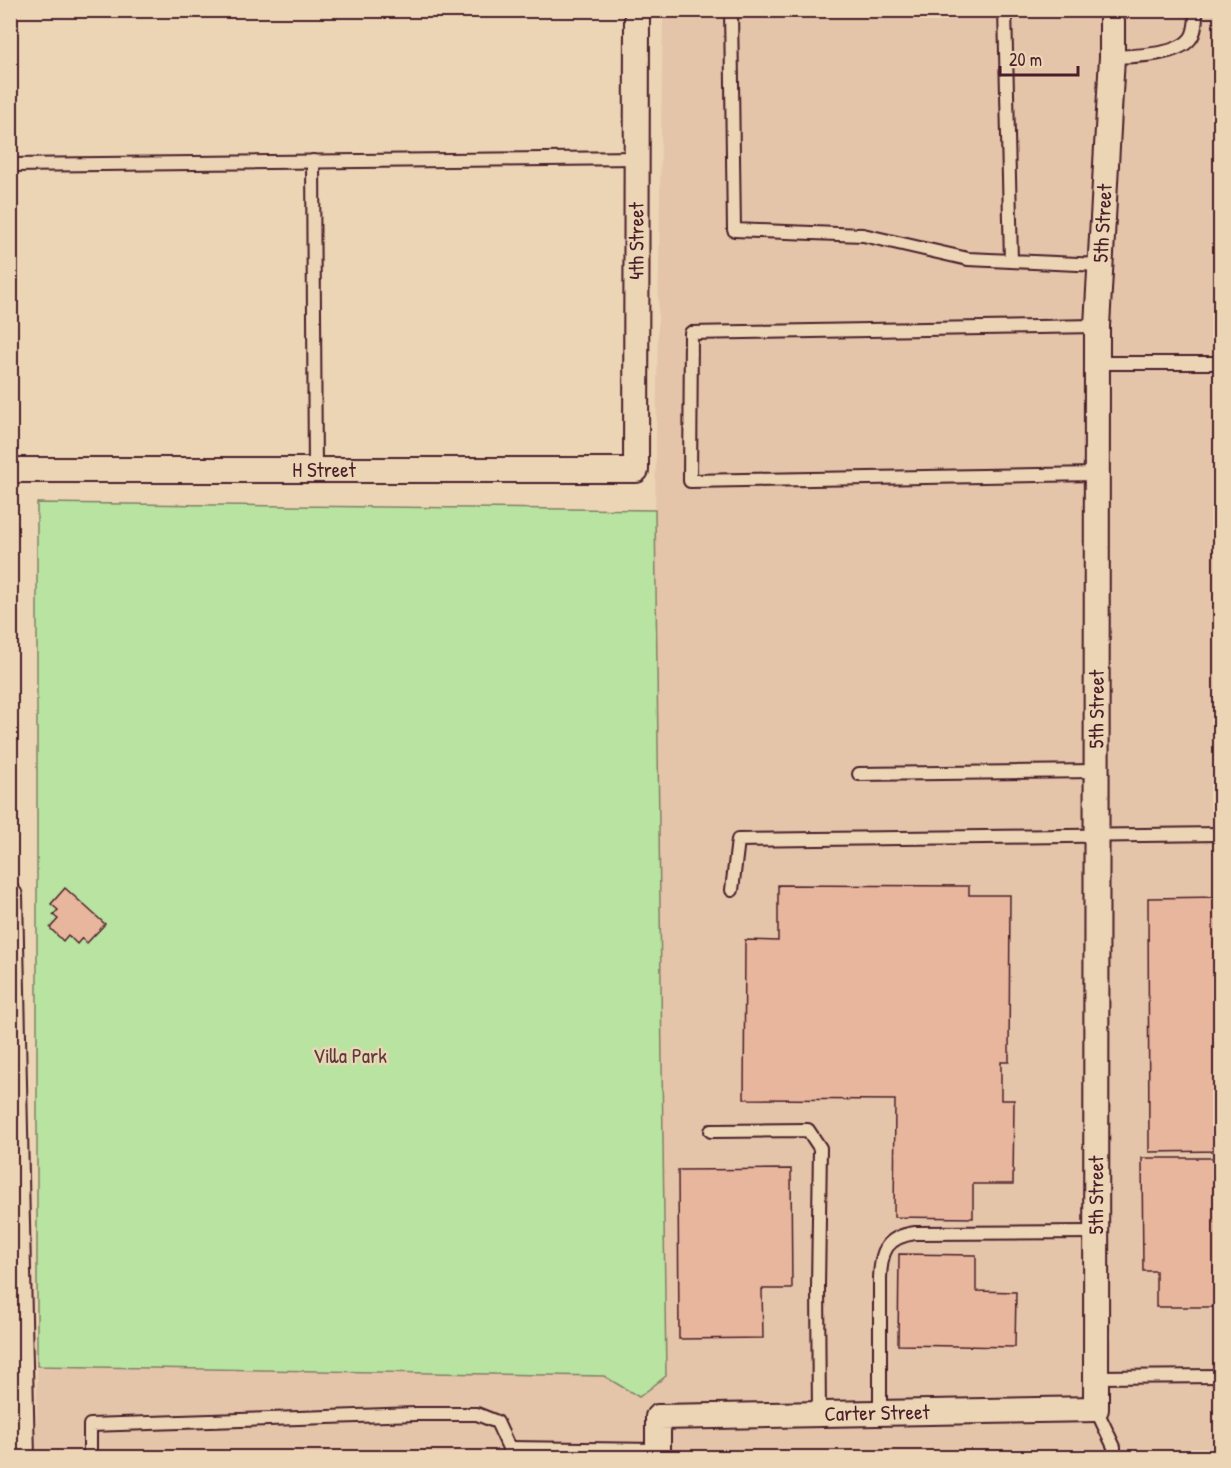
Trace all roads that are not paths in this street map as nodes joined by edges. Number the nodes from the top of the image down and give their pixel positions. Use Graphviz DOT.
graph roads {
  1 [pos="638,10"];
  2 [pos="731,10"];
  3 [pos="1005,10"];
  4 [pos="1112,10"];
  5 [pos="1196,10"];
  6 [pos="1112,57"];
  7 [pos="637,158"];
  8 [pos="313,161"];
  9 [pos="10,165"];
  10 [pos="1011,261"];
  11 [pos="1100,265"];
  12 [pos="1097,326"];
  13 [pos="1097,363"];
  14 [pos="1221,363"];
  15 [pos="10,470"];
  16 [pos="315,470"];
  17 [pos="636,470"];
  18 [pos="1097,474"];
  19 [pos="1096,771"];
  20 [pos="859,774"];
  21 [pos="1221,834"];
  22 [pos="1096,835"];
  23 [pos="732,890"];
  24 [pos="10,896"];
  25 [pos="12,1009"];
  26 [pos="13,1082"];
  27 [pos="711,1131"];
  28 [pos="1096,1232"];
  29 [pos="1221,1376"];
  30 [pos="1096,1377"];
  31 [pos="1096,1408"];
  32 [pos="880,1413"];
  33 [pos="819,1414"];
  34 [pos="509,1453"];
  35 [pos="658,1454"];
  36 [pos="22,1458"];
  37 [pos="90,1458"];
  38 [pos="1114,1458"];
  1 -- 7 [label="street, 4th Street"];
  2 -- 10 [label="lane"];
  3 -- 10 [label="lane"];
  4 -- 6 [label="street, 5th Street"];
  5 -- 6 [label="lane"];
  6 -- 11 [label="street, 5th Street"];
  7 -- 8 [label="lane"];
  7 -- 17 [label="street, 4th Street"];
  8 -- 9 [label="lane"];
  8 -- 16 [label="lane"];
  10 -- 11 [label="lane"];
  11 -- 12 [label="street, 5th Street"];
  12 -- 13 [label="street, 5th Street"];
  12 -- 18 [label="lane"];
  13 -- 14 [label="lane"];
  13 -- 18 [label="street, 5th Street"];
  15 -- 16 [label="street, H Street"];
  16 -- 17 [label="street, H Street"];
  18 -- 19 [label="street, 5th Street"];
  19 -- 20 [label="lane"];
  19 -- 22 [label="street, 5th Street"];
  21 -- 22 [label="lane"];
  22 -- 23 [label="lane"];
  22 -- 28 [label="street, 5th Street"];
  24 -- 25 [label="street"];
  25 -- 26 [label="street"];
  26 -- 36 [label="street"];
  27 -- 33 [label="lane"];
  28 -- 30 [label="street, 5th Street"];
  28 -- 32 [label="lane"];
  29 -- 30 [label="lane"];
  30 -- 31 [label="street, 5th Street"];
  31 -- 32 [label="street, Carter Street"];
  31 -- 38 [label="lane"];
  32 -- 33 [label="street, Carter Street"];
  33 -- 35 [label="street, Carter Street"];
  34 -- 35 [label="lane"];
  34 -- 37 [label="lane"];
}
